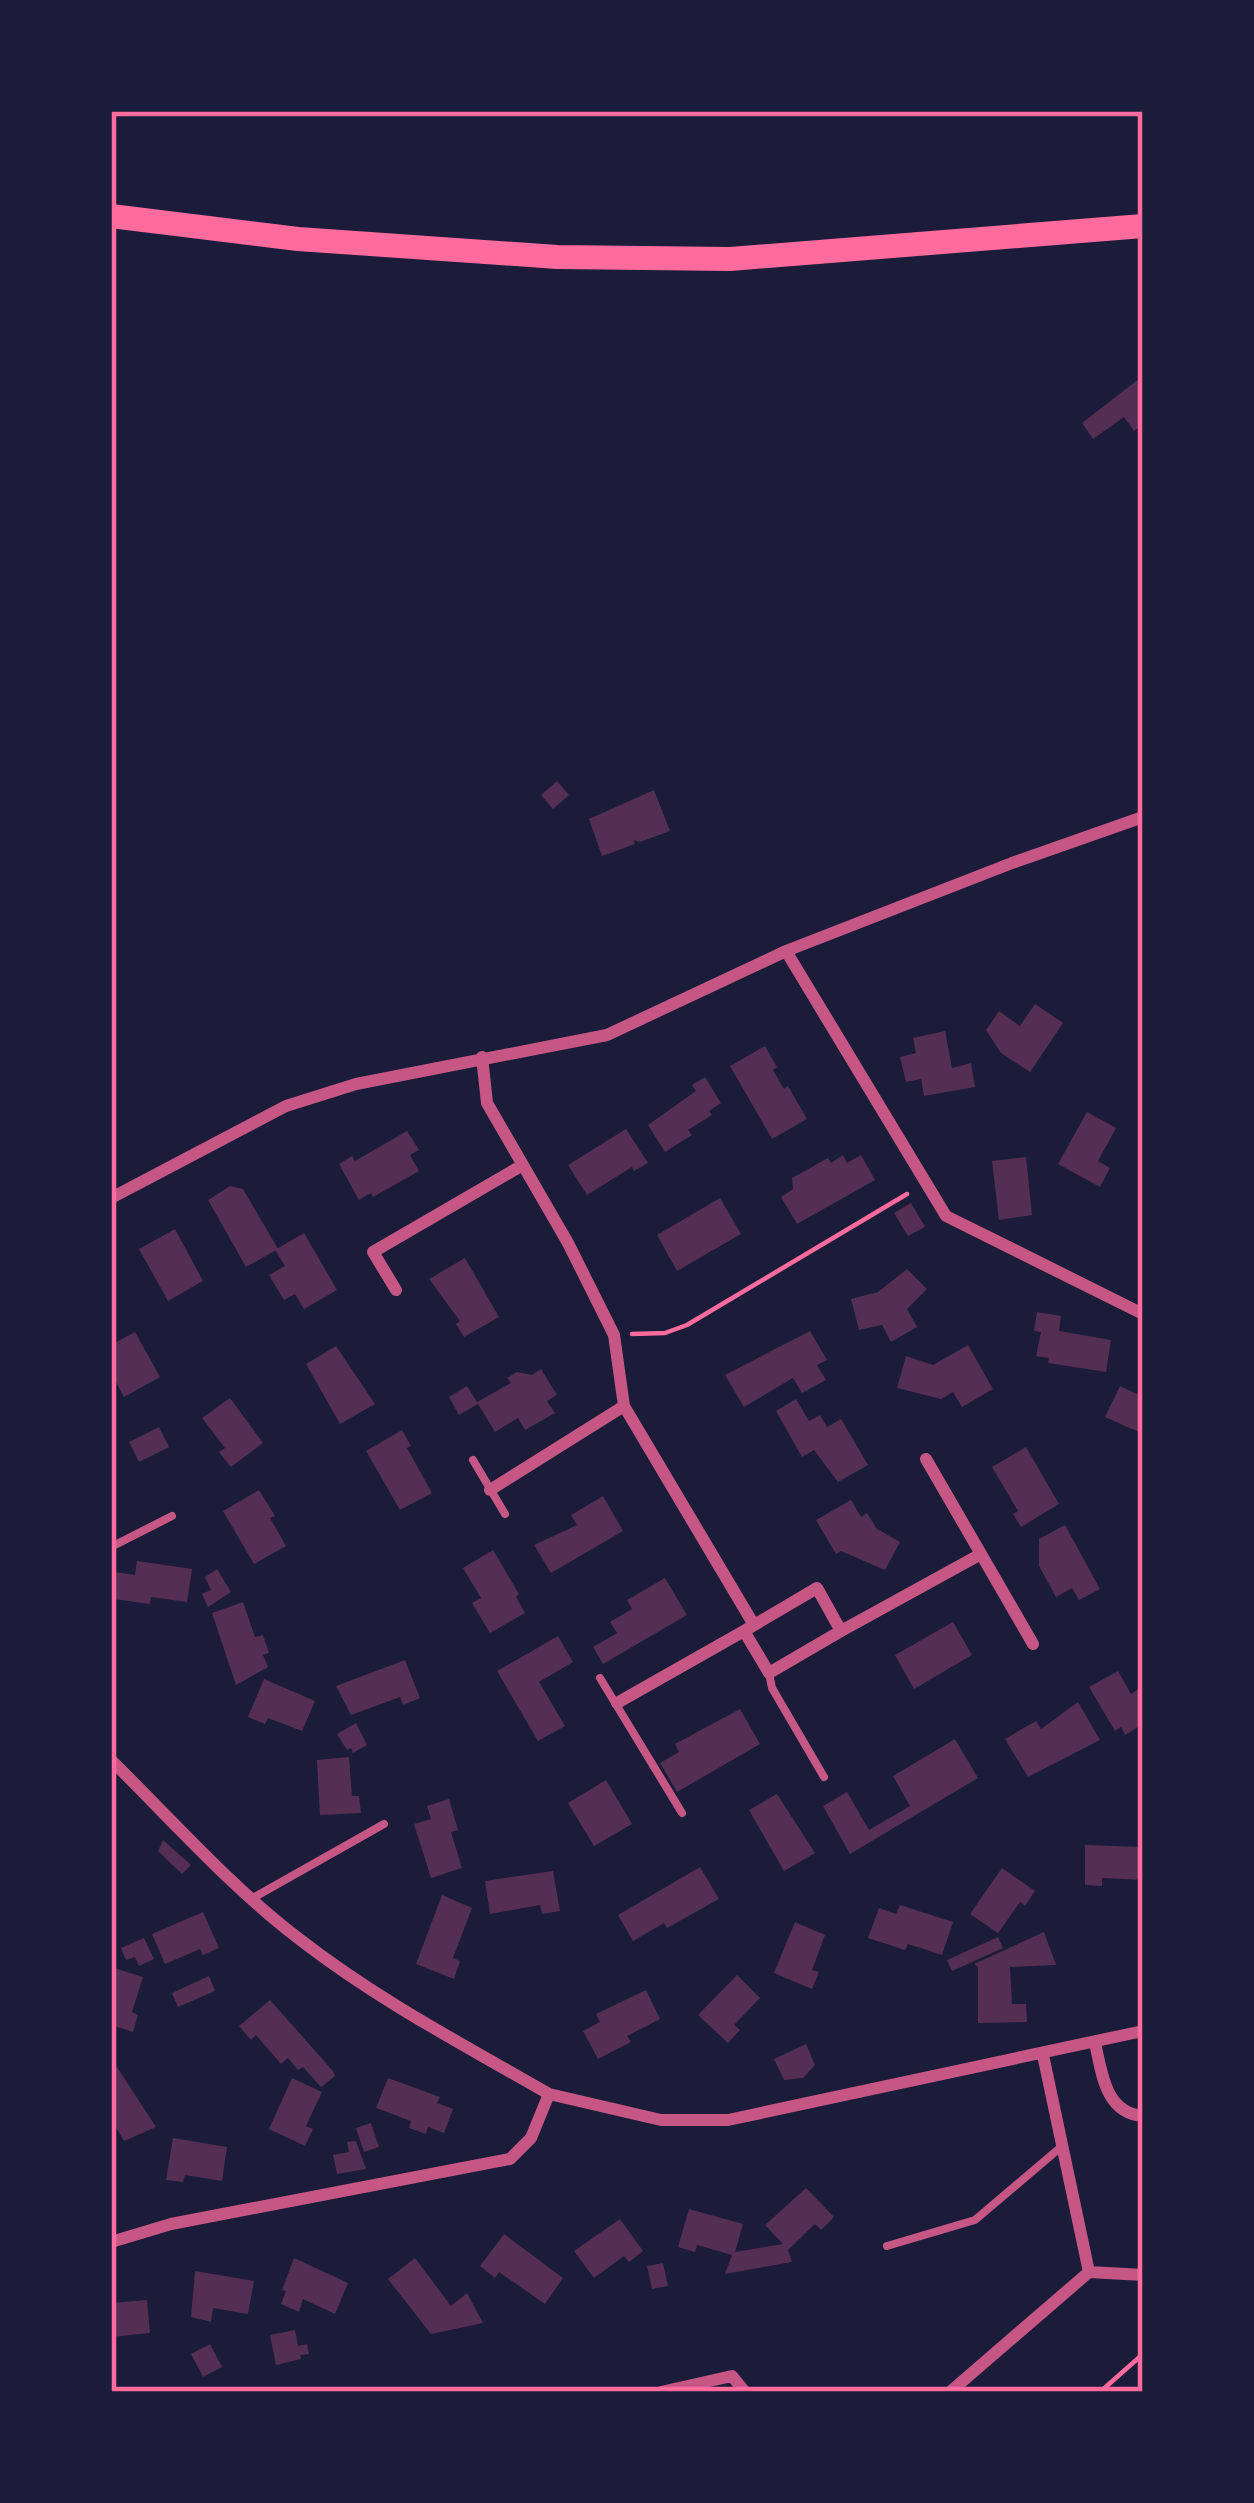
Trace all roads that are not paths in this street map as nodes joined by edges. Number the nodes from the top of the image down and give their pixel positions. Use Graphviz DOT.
graph roads {
  1 [pos="111,216"];
  2 [pos="1143,226"];
  3 [pos="1143,818"];
  4 [pos="786,951"];
  5 [pos="482,1057"];
  6 [pos="521,1166"];
  7 [pos="111,1198"];
  8 [pos="396,1290"];
  9 [pos="1143,1314"];
  10 [pos="624,1406"];
  11 [pos="926,1459"];
  12 [pos="473,1460"];
  13 [pos="490,1490"];
  14 [pos="505,1514"];
  15 [pos="172,1516"];
  16 [pos="111,1547"];
  17 [pos="981,1555"];
  18 [pos="749,1628"];
  19 [pos="841,1630"];
  20 [pos="1033,1644"];
  21 [pos="769,1673"];
  22 [pos="600,1678"];
  23 [pos="616,1703"];
  24 [pos="111,1760"];
  25 [pos="824,1777"];
  26 [pos="682,1813"];
  27 [pos="383,1824"];
  28 [pos="251,1899"];
  29 [pos="1143,2031"];
  30 [pos="1095,2043"];
  31 [pos="1043,2055"];
  32 [pos="549,2094"];
  33 [pos="1143,2116"];
  34 [pos="1062,2146"];
  35 [pos="111,2242"];
  36 [pos="887,2246"];
  37 [pos="1089,2272"];
  38 [pos="1143,2275"];
  39 [pos="661,2392"];
  40 [pos="745,2392"];
  41 [pos="950,2392"];
  1 -- 2 [label="main road"];
  3 -- 4 [label="street"];
  4 -- 5 [label="street"];
  4 -- 9 [label="street"];
  5 -- 6 [label="street"];
  5 -- 7 [label="street"];
  6 -- 8 [label="street"];
  6 -- 10 [label="street"];
  10 -- 13 [label="street"];
  10 -- 18 [label="street"];
  11 -- 17 [label="street"];
  12 -- 13 [label="lane"];
  13 -- 14 [label="lane"];
  15 -- 16 [label="lane"];
  17 -- 19 [label="street"];
  17 -- 20 [label="street"];
  18 -- 19 [label="street"];
  18 -- 21 [label="street"];
  18 -- 23 [label="street"];
  19 -- 21 [label="street"];
  21 -- 25 [label="lane"];
  22 -- 23 [label="lane"];
  23 -- 26 [label="lane"];
  24 -- 28 [label="street"];
  27 -- 28 [label="lane"];
  28 -- 32 [label="street"];
  29 -- 30 [label="street"];
  30 -- 31 [label="street"];
  30 -- 33 [label="street"];
  31 -- 32 [label="street"];
  31 -- 34 [label="street"];
  32 -- 35 [label="street"];
  34 -- 36 [label="lane"];
  34 -- 37 [label="street"];
  37 -- 38 [label="street"];
  37 -- 41 [label="street"];
  39 -- 40 [label="street"];
}
